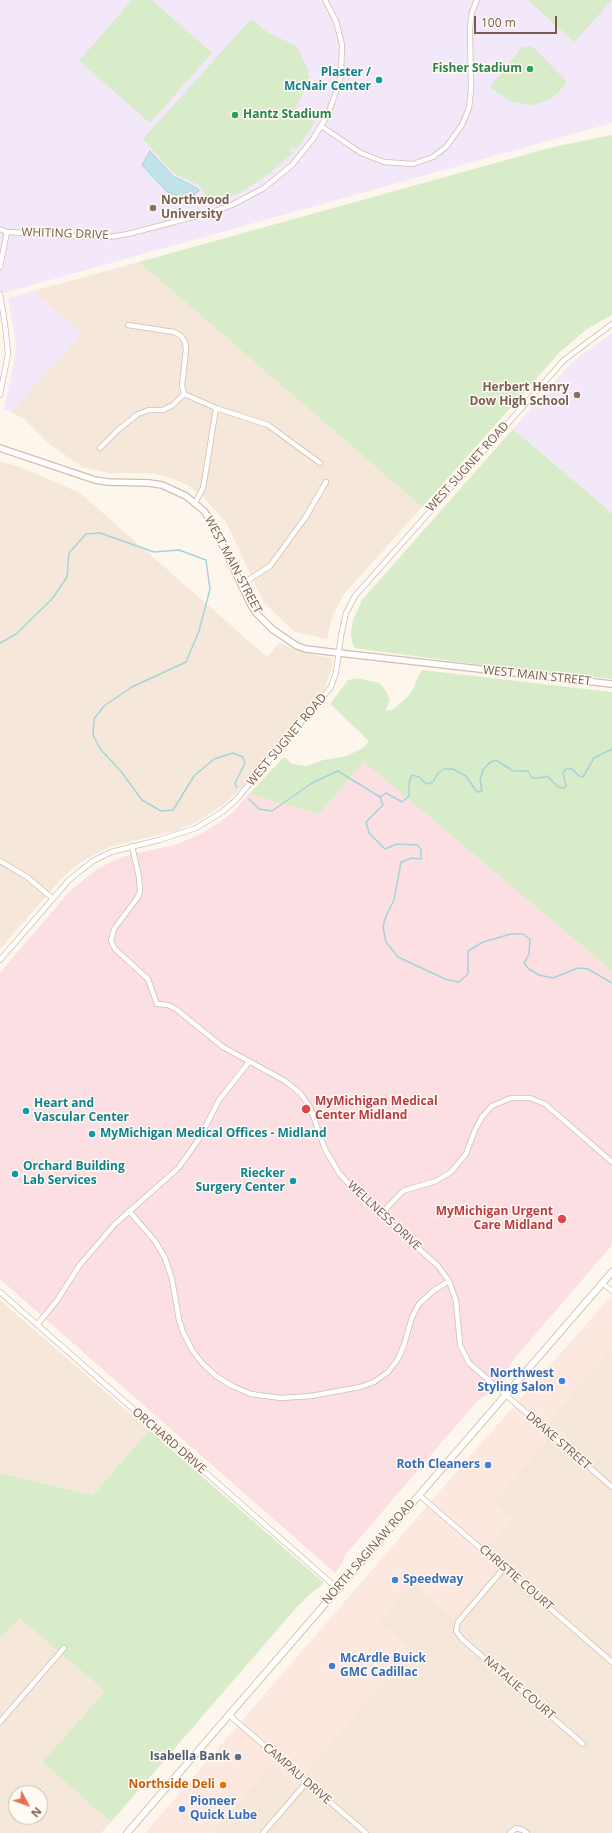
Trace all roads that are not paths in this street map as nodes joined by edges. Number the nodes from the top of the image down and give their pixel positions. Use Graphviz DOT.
graph roads {
  1 [pos="325,0"];
  2 [pos="477,0"];
  3 [pos="321,126"];
  4 [pos="0,229"];
  5 [pos="7,232"];
  6 [pos="0,267"];
  7 [pos="0,294"];
  8 [pos="612,324"];
  9 [pos="128,325"];
  10 [pos="184,394"];
  11 [pos="0,395"];
  12 [pos="216,408"];
  13 [pos="0,448"];
  14 [pos="100,448"];
  15 [pos="320,463"];
  16 [pos="326,482"];
  17 [pos="195,503"];
  18 [pos="242,584"];
  19 [pos="339,654"];
  20 [pos="612,684"];
  21 [pos="132,846"];
  22 [pos="0,861"];
  23 [pos="52,898"];
  24 [pos="0,960"];
  25 [pos="249,1062"];
  26 [pos="612,1162"];
  27 [pos="129,1211"];
  28 [pos="380,1214"];
  29 [pos="612,1272"];
  30 [pos="450,1281"];
  31 [pos="602,1283"];
  32 [pos="612,1291"];
  33 [pos="0,1292"];
  34 [pos="37,1325"];
  35 [pos="505,1396"];
  36 [pos="612,1487"];
  37 [pos="419,1495"];
  38 [pos="504,1568"];
  39 [pos="338,1589"];
  40 [pos="64,1648"];
  41 [pos="612,1662"];
  42 [pos="229,1715"];
  43 [pos="0,1722"];
  44 [pos="583,1744"];
  45 [pos="307,1782"];
  46 [pos="127,1833"];
  47 [pos="263,1833"];
  48 [pos="366,1833"];
  49 [pos="510,1833"];
  50 [pos="527,1833"];
  1 -- 3 [label="street, WHITING DRIVE"];
  2 -- 3 [label="street"];
  3 -- 5 [label="street, WHITING DRIVE"];
  4 -- 5 [label="street, WHITING DRIVE"];
  5 -- 6 [label="street"];
  7 -- 11 [label="street"];
  8 -- 19 [label="street, WEST SUGNET ROAD"];
  9 -- 10 [label="street"];
  10 -- 12 [label="street"];
  10 -- 14 [label="street"];
  12 -- 15 [label="street"];
  12 -- 17 [label="street"];
  13 -- 17 [label="street, WEST MAIN STREET"];
  16 -- 18 [label="street"];
  17 -- 18 [label="street, WEST MAIN STREET"];
  18 -- 19 [label="street, WEST MAIN STREET"];
  19 -- 20 [label="street, WEST MAIN STREET"];
  19 -- 21 [label="street, WEST SUGNET ROAD"];
  21 -- 23 [label="street, WEST SUGNET ROAD"];
  21 -- 25 [label="street, WELLNESS DRIVE"];
  22 -- 23 [label="street"];
  23 -- 24 [label="street, WEST SUGNET ROAD"];
  25 -- 27 [label="street"];
  25 -- 28 [label="street, WELLNESS DRIVE"];
  26 -- 28 [label="street"];
  27 -- 30 [label="street"];
  27 -- 34 [label="street"];
  28 -- 30 [label="street, WELLNESS DRIVE"];
  29 -- 31 [label="main road, NORTH SAGINAW ROAD"];
  30 -- 35 [label="street, WELLNESS DRIVE"];
  31 -- 32 [label="street"];
  31 -- 35 [label="main road, NORTH SAGINAW ROAD"];
  33 -- 34 [label="street, ORCHARD DRIVE"];
  34 -- 39 [label="street, ORCHARD DRIVE"];
  35 -- 36 [label="street, DRAKE STREET"];
  35 -- 37 [label="main road, NORTH SAGINAW ROAD"];
  37 -- 38 [label="street, CHRISTIE COURT"];
  37 -- 39 [label="main road, NORTH SAGINAW ROAD"];
  38 -- 41 [label="street, CHRISTIE COURT"];
  38 -- 44 [label="street, NATALIE COURT"];
  39 -- 42 [label="main road, NORTH SAGINAW ROAD"];
  40 -- 43 [label="street"];
  42 -- 45 [label="street, CAMPAU DRIVE"];
  42 -- 46 [label="main road, NORTH SAGINAW ROAD"];
  45 -- 47 [label="street"];
  45 -- 48 [label="street, CAMPAU DRIVE"];
  49 -- 50 [label="street"];
}
